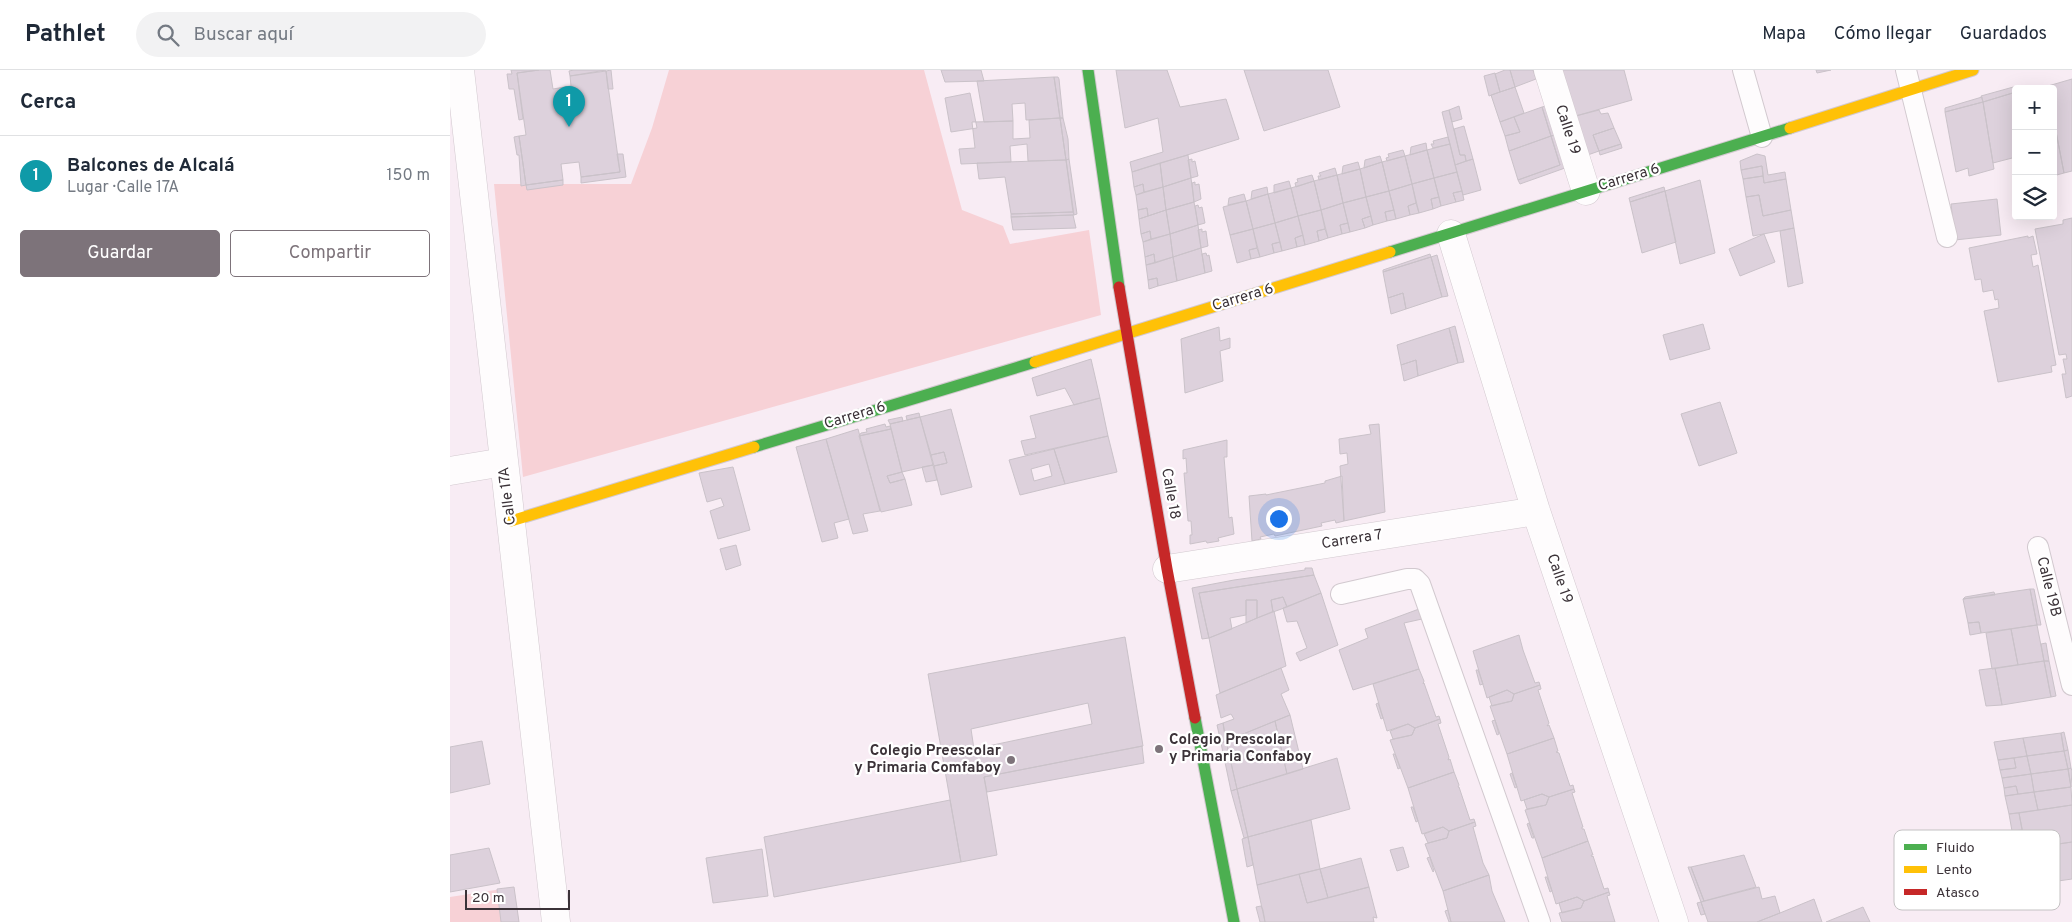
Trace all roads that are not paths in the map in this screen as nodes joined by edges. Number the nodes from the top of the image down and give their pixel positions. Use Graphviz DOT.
graph roads {
  1 [pos="1088,70"];
  2 [pos="1548,70"];
  3 [pos="1743,70"];
  4 [pos="1973,70"];
  5 [pos="1908,79"];
  6 [pos="458,88"];
  7 [pos="1762,137"];
  8 [pos="1586,191"];
  9 [pos="1451,234"];
  10 [pos="1947,237"];
  11 [pos="1126,334"];
  12 [pos="504,462"];
  13 [pos="450,471"];
  14 [pos="1536,511"];
  15 [pos="511,521"];
  16 [pos="2038,547"];
  17 [pos="1168,569"];
  18 [pos="1341,594"];
  19 [pos="2072,685"];
  20 [pos="556,922"];
  21 [pos="1234,922"];
  22 [pos="1540,922"];
  23 [pos="1674,922"];
  1 -- 11 [label="street, Calle 18"];
  2 -- 8 [label="street, Calle 19"];
  3 -- 7 [label="lane"];
  4 -- 5 [label="street, Carrera 6"];
  5 -- 7 [label="street, Carrera 6"];
  5 -- 10 [label="lane"];
  6 -- 12 [label="street, Calle 17A"];
  7 -- 8 [label="street, Carrera 6"];
  8 -- 9 [label="street, Carrera 6"];
  9 -- 11 [label="street, Carrera 6"];
  9 -- 14 [label="street, Calle 19"];
  11 -- 15 [label="street, Carrera 6"];
  11 -- 17 [label="street, Calle 18"];
  12 -- 13 [label="street"];
  12 -- 15 [label="street, Calle 17A"];
  14 -- 17 [label="street, Carrera 7"];
  14 -- 23 [label="street, Calle 19"];
  15 -- 20 [label="street, Calle 17A"];
  16 -- 19 [label="lane, Calle 19B"];
  17 -- 21 [label="street, Calle 18"];
  18 -- 22 [label="lane"];
}
